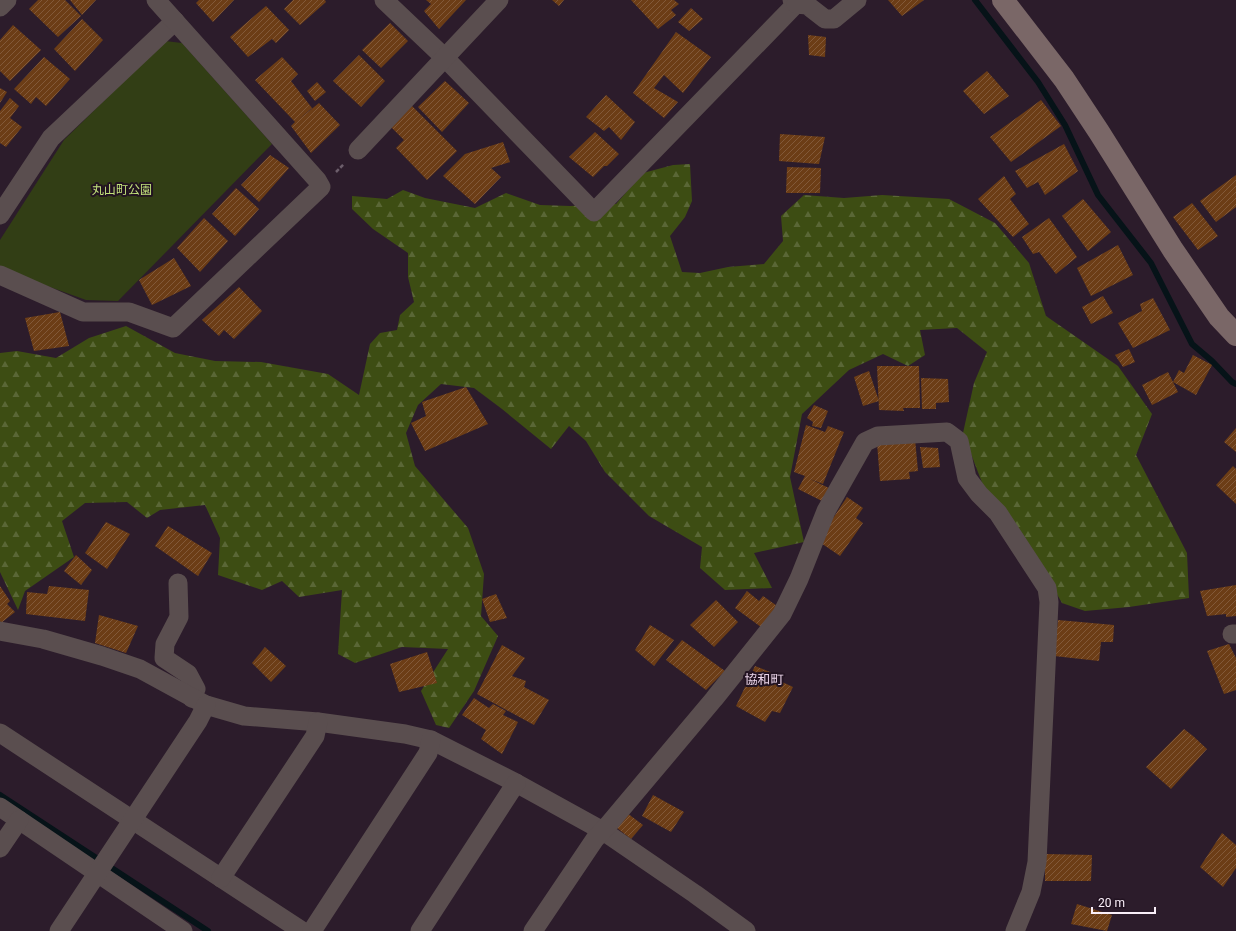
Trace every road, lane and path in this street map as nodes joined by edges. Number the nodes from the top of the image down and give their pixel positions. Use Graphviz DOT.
graph roads {
  1 [pos="7,0"];
  2 [pos="156,0"];
  3 [pos="384,0"];
  4 [pos="499,0"];
  5 [pos="857,0"];
  6 [pos="1003,0"];
  7 [pos="794,2"];
  8 [pos="0,7"];
  9 [pos="175,21"];
  10 [pos="445,58"];
  11 [pos="358,150"];
  12 [pos="321,186"];
  13 [pos="0,215"];
  14 [pos="0,275"];
  15 [pos="1236,336"];
  16 [pos="178,583"];
  17 [pos="0,631"];
  18 [pos="199,701"];
  19 [pos="318,722"];
  20 [pos="0,733"];
  21 [pos="431,740"];
  22 [pos="516,783"];
  23 [pos="0,807"];
  24 [pos="19,820"];
  25 [pos="133,820"];
  26 [pos="602,831"];
  27 [pos="0,848"];
  28 [pos="97,873"];
  29 [pos="221,878"];
  30 [pos="540,929"];
  31 [pos="59,931"];
  32 [pos="183,931"];
  33 [pos="302,931"];
  34 [pos="312,931"];
  35 [pos="420,931"];
  36 [pos="746,931"];
  37 [pos="1015,931"];
  1 -- 8 [label="street"];
  2 -- 9 [label="street"];
  3 -- 10 [label="street"];
  4 -- 10 [label="street"];
  5 -- 7 [label="street"];
  6 -- 15 [label="street"];
  7 -- 10 [label="street"];
  9 -- 12 [label="street"];
  9 -- 13 [label="street"];
  10 -- 11 [label="street"];
  11 -- 12 [label="path"];
  12 -- 14 [label="street"];
  16 -- 18 [label="street"];
  17 -- 18 [label="street"];
  18 -- 19 [label="street"];
  18 -- 25 [label="street"];
  19 -- 21 [label="street"];
  19 -- 29 [label="street"];
  20 -- 25 [label="street"];
  21 -- 22 [label="street"];
  21 -- 34 [label="street"];
  22 -- 26 [label="street"];
  22 -- 35 [label="street"];
  23 -- 24 [label="street"];
  24 -- 27 [label="street"];
  24 -- 28 [label="street"];
  25 -- 28 [label="street"];
  25 -- 29 [label="street"];
  26 -- 30 [label="street"];
  26 -- 36 [label="street"];
  26 -- 37 [label="street"];
  28 -- 31 [label="street"];
  28 -- 32 [label="street"];
  29 -- 33 [label="street"];
}
